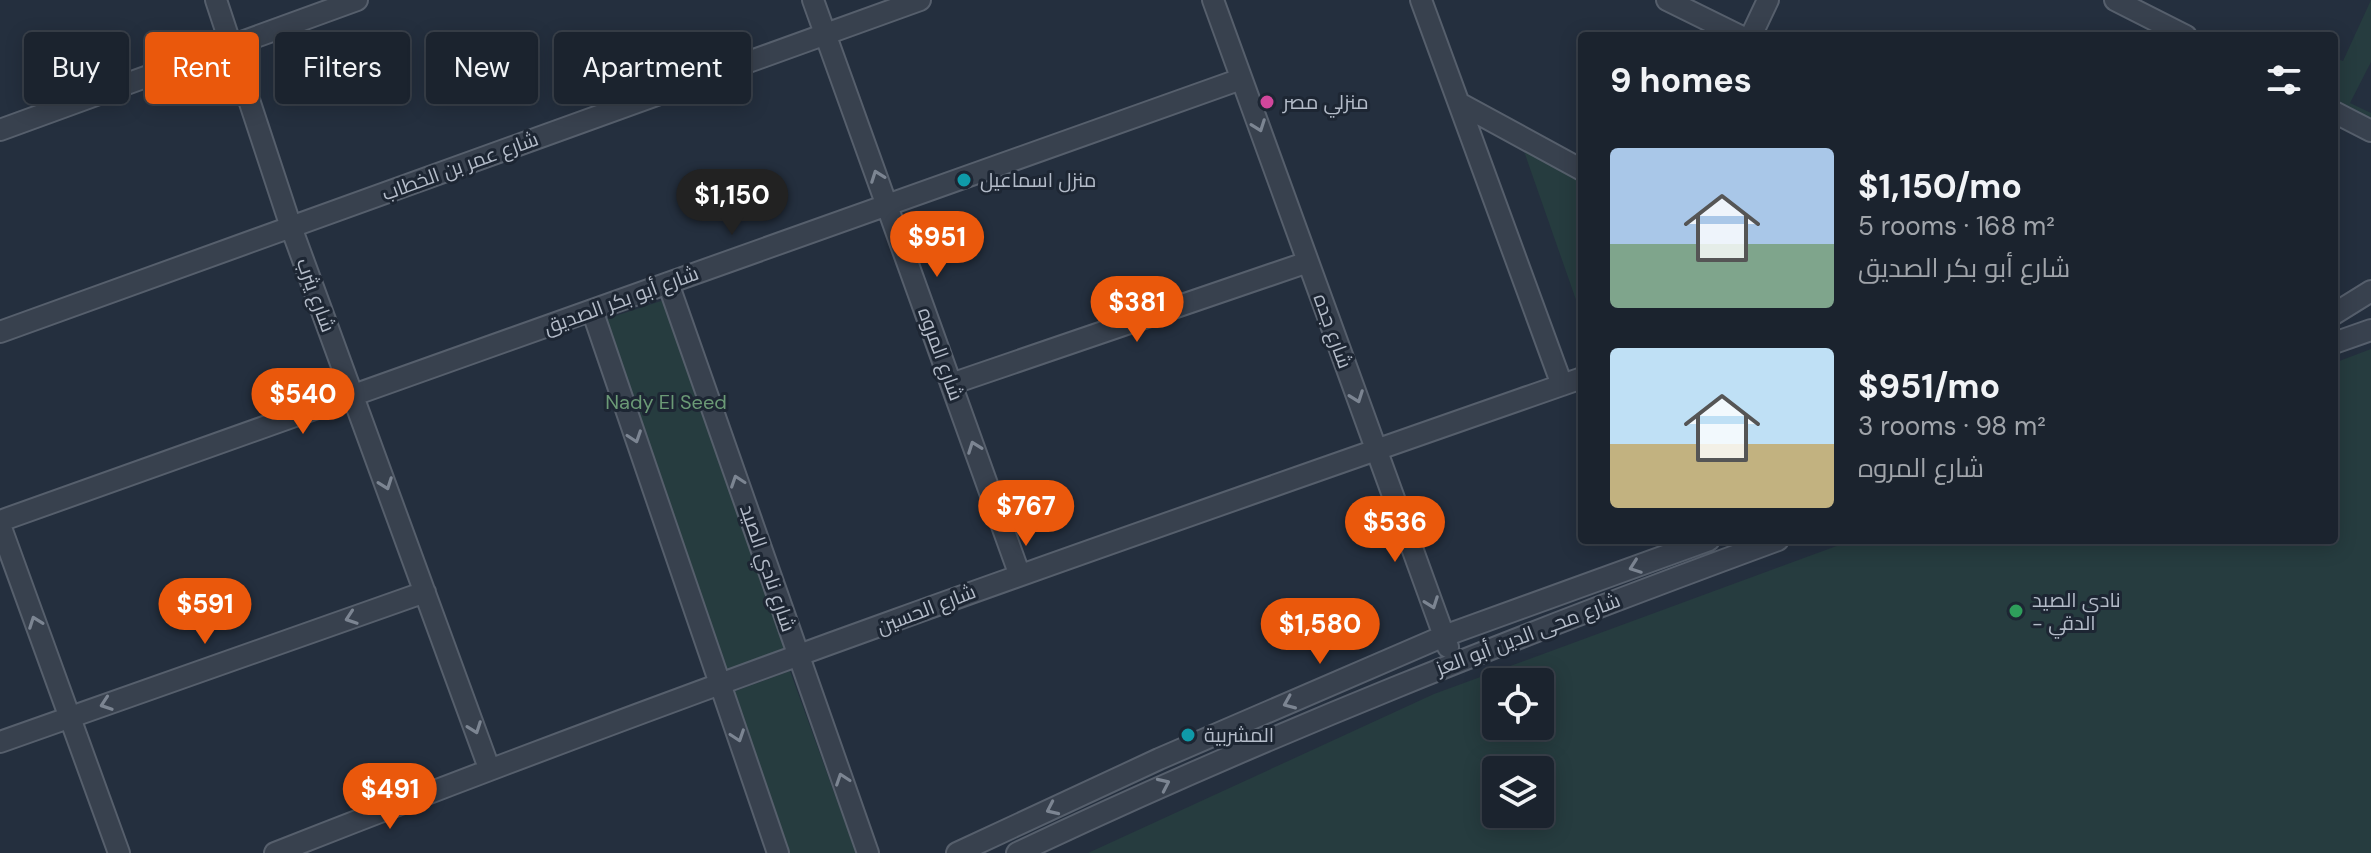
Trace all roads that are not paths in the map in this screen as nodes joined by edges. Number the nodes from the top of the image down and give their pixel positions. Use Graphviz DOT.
graph roads {
  1 [pos="216,0"];
  2 [pos="357,0"];
  3 [pos="813,0"];
  4 [pos="920,0"];
  5 [pos="1213,0"];
  6 [pos="1421,0"];
  7 [pos="1667,0"];
  8 [pos="1768,0"];
  9 [pos="2115,0"];
  10 [pos="226,32"];
  11 [pos="1732,32"];
  12 [pos="1753,32"];
  13 [pos="2178,32"];
  14 [pos="826,34"];
  15 [pos="259,36"];
  16 [pos="145,77"];
  17 [pos="1241,79"];
  18 [pos="1459,103"];
  19 [pos="250,104"];
  20 [pos="2338,114"];
  21 [pos="0,130"];
  22 [pos="2371,131"];
  23 [pos="1578,168"];
  24 [pos="887,205"];
  25 [pos="291,227"];
  26 [pos="1308,262"];
  27 [pos="668,283"];
  28 [pos="2371,291"];
  29 [pos="592,310"];
  30 [pos="2338,312"];
  31 [pos="2371,330"];
  32 [pos="0,332"];
  33 [pos="2338,342"];
  34 [pos="1572,382"];
  35 [pos="951,384"];
  36 [pos="353,395"];
  37 [pos="1377,451"];
  38 [pos="0,523"];
  39 [pos="1698,544"];
  40 [pos="1767,544"];
  41 [pos="1019,573"];
  42 [pos="425,592"];
  43 [pos="1444,636"];
  44 [pos="799,657"];
  45 [pos="1454,662"];
  46 [pos="720,685"];
  47 [pos="70,717"];
  48 [pos="0,742"];
  49 [pos="489,768"];
  50 [pos="119,853"];
  51 [pos="275,853"];
  52 [pos="778,853"];
  53 [pos="868,853"];
  54 [pos="957,853"];
  55 [pos="1017,853"];
  1 -- 10 [label="street, شارع يثرب"];
  2 -- 15 [label="street"];
  3 -- 14 [label="street, شارع المروه"];
  4 -- 14 [label="street, شارع عمر بن الخطاب"];
  5 -- 17 [label="street, شارع جده"];
  6 -- 18 [label="street"];
  7 -- 11 [label="street"];
  8 -- 12 [label="street"];
  9 -- 13 [label="street"];
  24 -- 14 [label="street, شارع المروه, one-way"];
  14 -- 25 [label="street, شارع عمر بن الخطاب"];
  16 -- 21 [label="street"];
  17 -- 24 [label="street, شارع أبو بكر الصديق"];
  17 -- 26 [label="street, شارع جده, one-way"];
  18 -- 23 [label="street"];
  18 -- 34 [label="street"];
  19 -- 25 [label="street, شارع يثرب"];
  20 -- 22 [label="street"];
  24 -- 27 [label="street, شارع أبو بكر الصديق"];
  24 -- 35 [label="street, شارع المروه"];
  25 -- 32 [label="street, شارع عمر بن الخطاب"];
  25 -- 36 [label="street, شارع يثرب"];
  26 -- 35 [label="street"];
  26 -- 37 [label="street, شارع جده, one-way"];
  27 -- 29 [label="street, شارع أبو بكر الصديق"];
  44 -- 27 [label="street, شارع نادي الصيد, one-way"];
  28 -- 30 [label="street"];
  29 -- 36 [label="street, شارع أبو بكر الصديق"];
  29 -- 46 [label="street, one-way"];
  31 -- 33 [label="street"];
  34 -- 37 [label="street, شارع الحسين"];
  41 -- 35 [label="street, شارع المروه, one-way"];
  36 -- 38 [label="street, شارع أبو بكر الصديق"];
  36 -- 42 [label="street, شارع يثرب, one-way"];
  37 -- 41 [label="street, شارع الحسين"];
  37 -- 43 [label="street, شارع جده, one-way"];
  47 -- 38 [label="street, one-way"];
  39 -- 43 [label="street, شارع محى الدين أبو العز, one-way"];
  40 -- 45 [label="street, شارع محى الدين أبو العز"];
  41 -- 44 [label="street, شارع الحسين"];
  42 -- 47 [label="street, one-way"];
  42 -- 49 [label="street, شارع يثرب, one-way"];
  43 -- 45 [label="street, شارع جده"];
  43 -- 54 [label="street, شارع محى الدين أبو العز, one-way"];
  44 -- 46 [label="street, شارع الحسين"];
  53 -- 44 [label="street, شارع نادي الصيد, one-way"];
  55 -- 45 [label="street, شارع محى الدين أبو العز, one-way"];
  46 -- 49 [label="street, شارع الحسين"];
  46 -- 52 [label="street, one-way"];
  47 -- 48 [label="street"];
  47 -- 50 [label="street"];
  49 -- 51 [label="street, شارع الحسين"];
}
